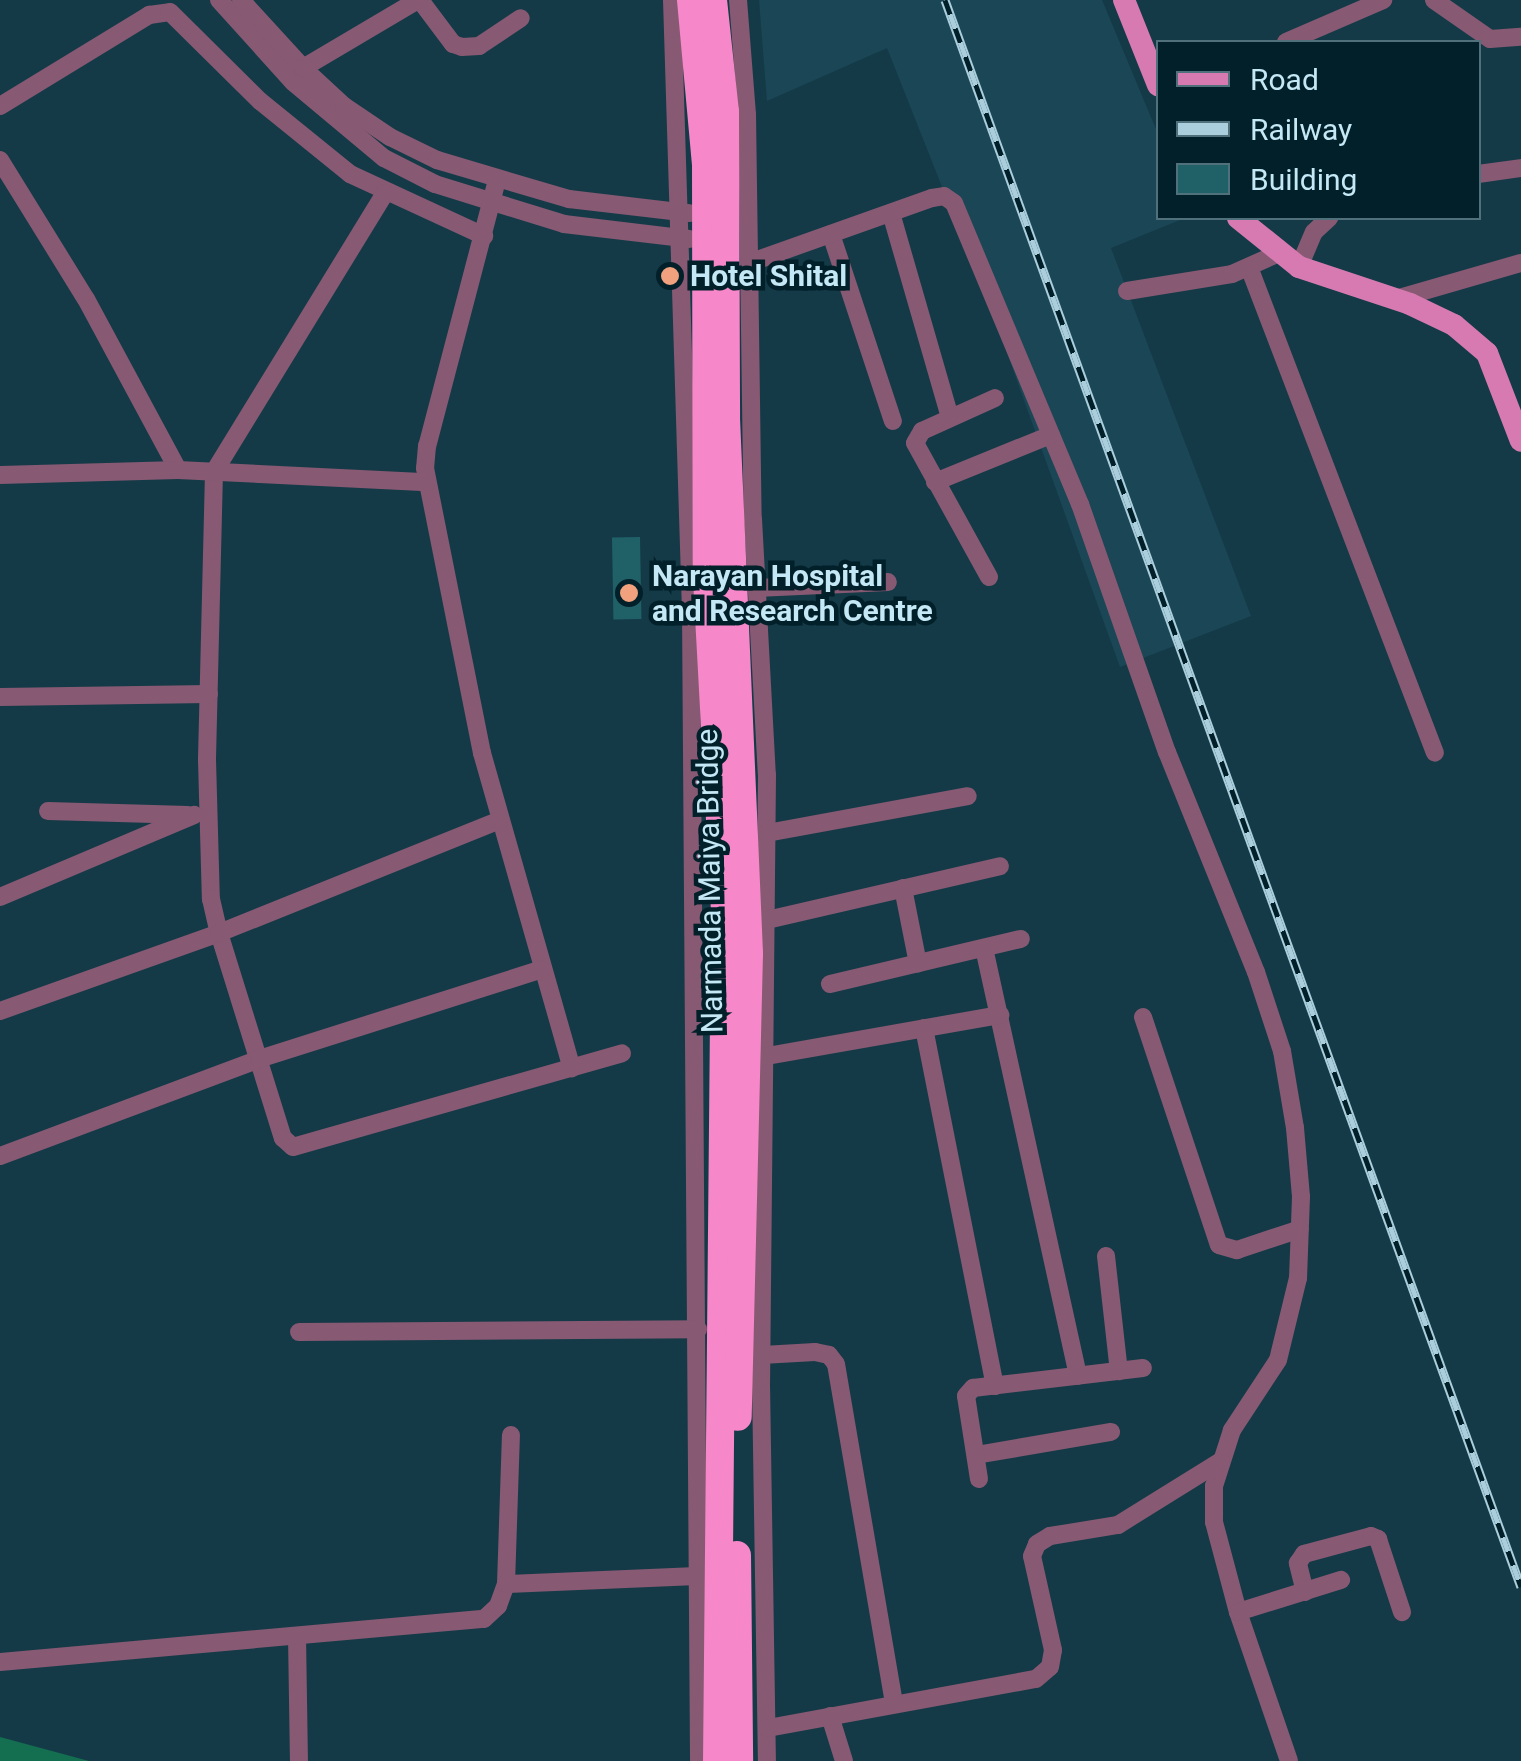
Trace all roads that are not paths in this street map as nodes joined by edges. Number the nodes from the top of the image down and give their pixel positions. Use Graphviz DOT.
graph roads {
  1 [pos="219,0"];
  2 [pos="242,0"];
  3 [pos="419,0"];
  4 [pos="672,0"];
  5 [pos="691,0"];
  6 [pos="713,0"];
  7 [pos="738,0"];
  8 [pos="1124,0"];
  9 [pos="1383,0"];
  10 [pos="1434,0"];
  11 [pos="521,18"];
  12 [pos="1521,37"];
  13 [pos="1291,40"];
  14 [pos="303,68"];
  15 [pos="1156,80"];
  16 [pos="0,106"];
  17 [pos="0,160"];
  18 [pos="1521,168"];
  19 [pos="1481,174"];
  20 [pos="497,180"];
  21 [pos="385,193"];
  22 [pos="491,202"];
  23 [pos="680,212"];
  24 [pos="891,213"];
  25 [pos="748,219"];
  26 [pos="1240,220"];
  27 [pos="1326,220"];
  28 [pos="831,234"];
  29 [pos="484,236"];
  30 [pos="680,238"];
  31 [pos="749,255"];
  32 [pos="1289,260"];
  33 [pos="1521,263"];
  34 [pos="1249,267"];
  35 [pos="1127,291"];
  36 [pos="1396,300"];
  37 [pos="1512,391"];
  38 [pos="995,398"];
  39 [pos="950,417"];
  40 [pos="893,422"];
  41 [pos="1051,435"];
  42 [pos="1521,442"];
  43 [pos="178,470"];
  44 [pos="214,472"];
  45 [pos="0,475"];
  46 [pos="427,482"];
  47 [pos="935,482"];
  48 [pos="989,577"];
  49 [pos="888,582"];
  50 [pos="757,588"];
  51 [pos="209,694"];
  52 [pos="0,697"];
  53 [pos="1435,753"];
  54 [pos="968,796"];
  55 [pos="48,810"];
  56 [pos="201,815"];
  57 [pos="500,820"];
  58 [pos="768,833"];
  59 [pos="1000,866"];
  60 [pos="903,888"];
  61 [pos="0,897"];
  62 [pos="768,920"];
  63 [pos="220,933"];
  64 [pos="1021,939"];
  65 [pos="984,948"];
  66 [pos="918,964"];
  67 [pos="542,969"];
  68 [pos="830,984"];
  69 [pos="0,1012"];
  70 [pos="1000,1015"];
  71 [pos="1143,1016"];
  72 [pos="924,1028"];
  73 [pos="622,1053"];
  74 [pos="767,1056"];
  75 [pos="258,1059"];
  76 [pos="572,1068"];
  77 [pos="0,1156"];
  78 [pos="1300,1229"];
  79 [pos="1106,1256"];
  80 [pos="698,1329"];
  81 [pos="299,1332"];
  82 [pos="761,1355"];
  83 [pos="1143,1368"];
  84 [pos="1119,1371"];
  85 [pos="1078,1376"];
  86 [pos="994,1386"];
  87 [pos="1112,1432"];
  88 [pos="512,1436"];
  89 [pos="976,1455"];
  90 [pos="1221,1461"];
  91 [pos="979,1480"];
  92 [pos="697,1576"];
  93 [pos="1341,1580"];
  94 [pos="506,1584"];
  95 [pos="1304,1592"];
  96 [pos="1238,1612"];
  97 [pos="1402,1612"];
  98 [pos="297,1636"];
  99 [pos="0,1662"];
  100 [pos="894,1704"];
  101 [pos="830,1716"];
  102 [pos="768,1728"];
  103 [pos="298,1761"];
  104 [pos="699,1761"];
  105 [pos="717,1761"];
  106 [pos="740,1761"];
  107 [pos="767,1761"];
  108 [pos="844,1761"];
  109 [pos="1290,1761"];
  1 -- 22 [label="street"];
  2 -- 14 [label="street"];
  3 -- 11 [label="street"];
  3 -- 14 [label="street"];
  4 -- 23 [label="street"];
  5 -- 105 [label="highway, bridge"];
  6 -- 106 [label="highway, Narmada Maiya Bridge, bridge"];
  7 -- 25 [label="street"];
  8 -- 15 [label="main road"];
  9 -- 13 [label="street"];
  10 -- 12 [label="street"];
  14 -- 20 [label="street"];
  16 -- 21 [label="street"];
  17 -- 43 [label="street"];
  18 -- 19 [label="street"];
  20 -- 22 [label="street"];
  20 -- 23 [label="street"];
  21 -- 29 [label="street"];
  21 -- 44 [label="street"];
  22 -- 29 [label="street"];
  22 -- 30 [label="street"];
  23 -- 25 [label="street"];
  23 -- 30 [label="street"];
  24 -- 28 [label="street"];
  24 -- 39 [label="street"];
  24 -- 41 [label="street"];
  25 -- 31 [label="street"];
  26 -- 32 [label="main road"];
  27 -- 32 [label="street"];
  28 -- 31 [label="street"];
  28 -- 40 [label="street"];
  29 -- 46 [label="street"];
  30 -- 31 [label="street"];
  30 -- 80 [label="street"];
  31 -- 50 [label="street"];
  32 -- 34 [label="street"];
  32 -- 36 [label="main road"];
  33 -- 36 [label="street"];
  34 -- 35 [label="street"];
  34 -- 53 [label="street"];
  36 -- 37 [label="main road"];
  37 -- 42 [label="main road"];
  38 -- 39 [label="street"];
  39 -- 47 [label="street"];
  41 -- 47 [label="street"];
  41 -- 78 [label="street"];
  43 -- 44 [label="street"];
  43 -- 45 [label="street"];
  44 -- 46 [label="street"];
  44 -- 51 [label="street"];
  46 -- 57 [label="street"];
  47 -- 48 [label="street"];
  49 -- 50 [label="street"];
  50 -- 58 [label="street"];
  51 -- 52 [label="street"];
  51 -- 56 [label="street"];
  54 -- 58 [label="street"];
  55 -- 56 [label="street"];
  56 -- 61 [label="street"];
  56 -- 63 [label="street"];
  57 -- 63 [label="street"];
  57 -- 67 [label="street"];
  58 -- 62 [label="street"];
  59 -- 60 [label="street"];
  60 -- 62 [label="street"];
  60 -- 66 [label="street"];
  62 -- 74 [label="street"];
  63 -- 69 [label="street"];
  63 -- 75 [label="street"];
  64 -- 65 [label="street"];
  65 -- 66 [label="street"];
  65 -- 70 [label="street"];
  66 -- 68 [label="street"];
  67 -- 75 [label="street"];
  67 -- 76 [label="street"];
  70 -- 72 [label="street"];
  70 -- 85 [label="street"];
  71 -- 78 [label="street"];
  72 -- 74 [label="street"];
  72 -- 86 [label="street"];
  73 -- 76 [label="street"];
  74 -- 82 [label="street"];
  75 -- 76 [label="street"];
  75 -- 77 [label="street"];
  78 -- 90 [label="street"];
  79 -- 84 [label="street"];
  80 -- 81 [label="street"];
  80 -- 92 [label="street"];
  82 -- 100 [label="street"];
  82 -- 102 [label="street"];
  83 -- 84 [label="street"];
  84 -- 85 [label="street"];
  85 -- 86 [label="street"];
  86 -- 89 [label="street"];
  87 -- 89 [label="street"];
  88 -- 94 [label="street"];
  89 -- 91 [label="street"];
  90 -- 96 [label="street"];
  90 -- 100 [label="street"];
  92 -- 94 [label="street"];
  92 -- 104 [label="street"];
  93 -- 95 [label="street"];
  94 -- 98 [label="street"];
  95 -- 96 [label="street"];
  95 -- 97 [label="street"];
  96 -- 109 [label="street"];
  98 -- 99 [label="street"];
  98 -- 103 [label="street"];
  100 -- 101 [label="street"];
  101 -- 102 [label="street"];
  101 -- 108 [label="street"];
  102 -- 107 [label="street"];
}
